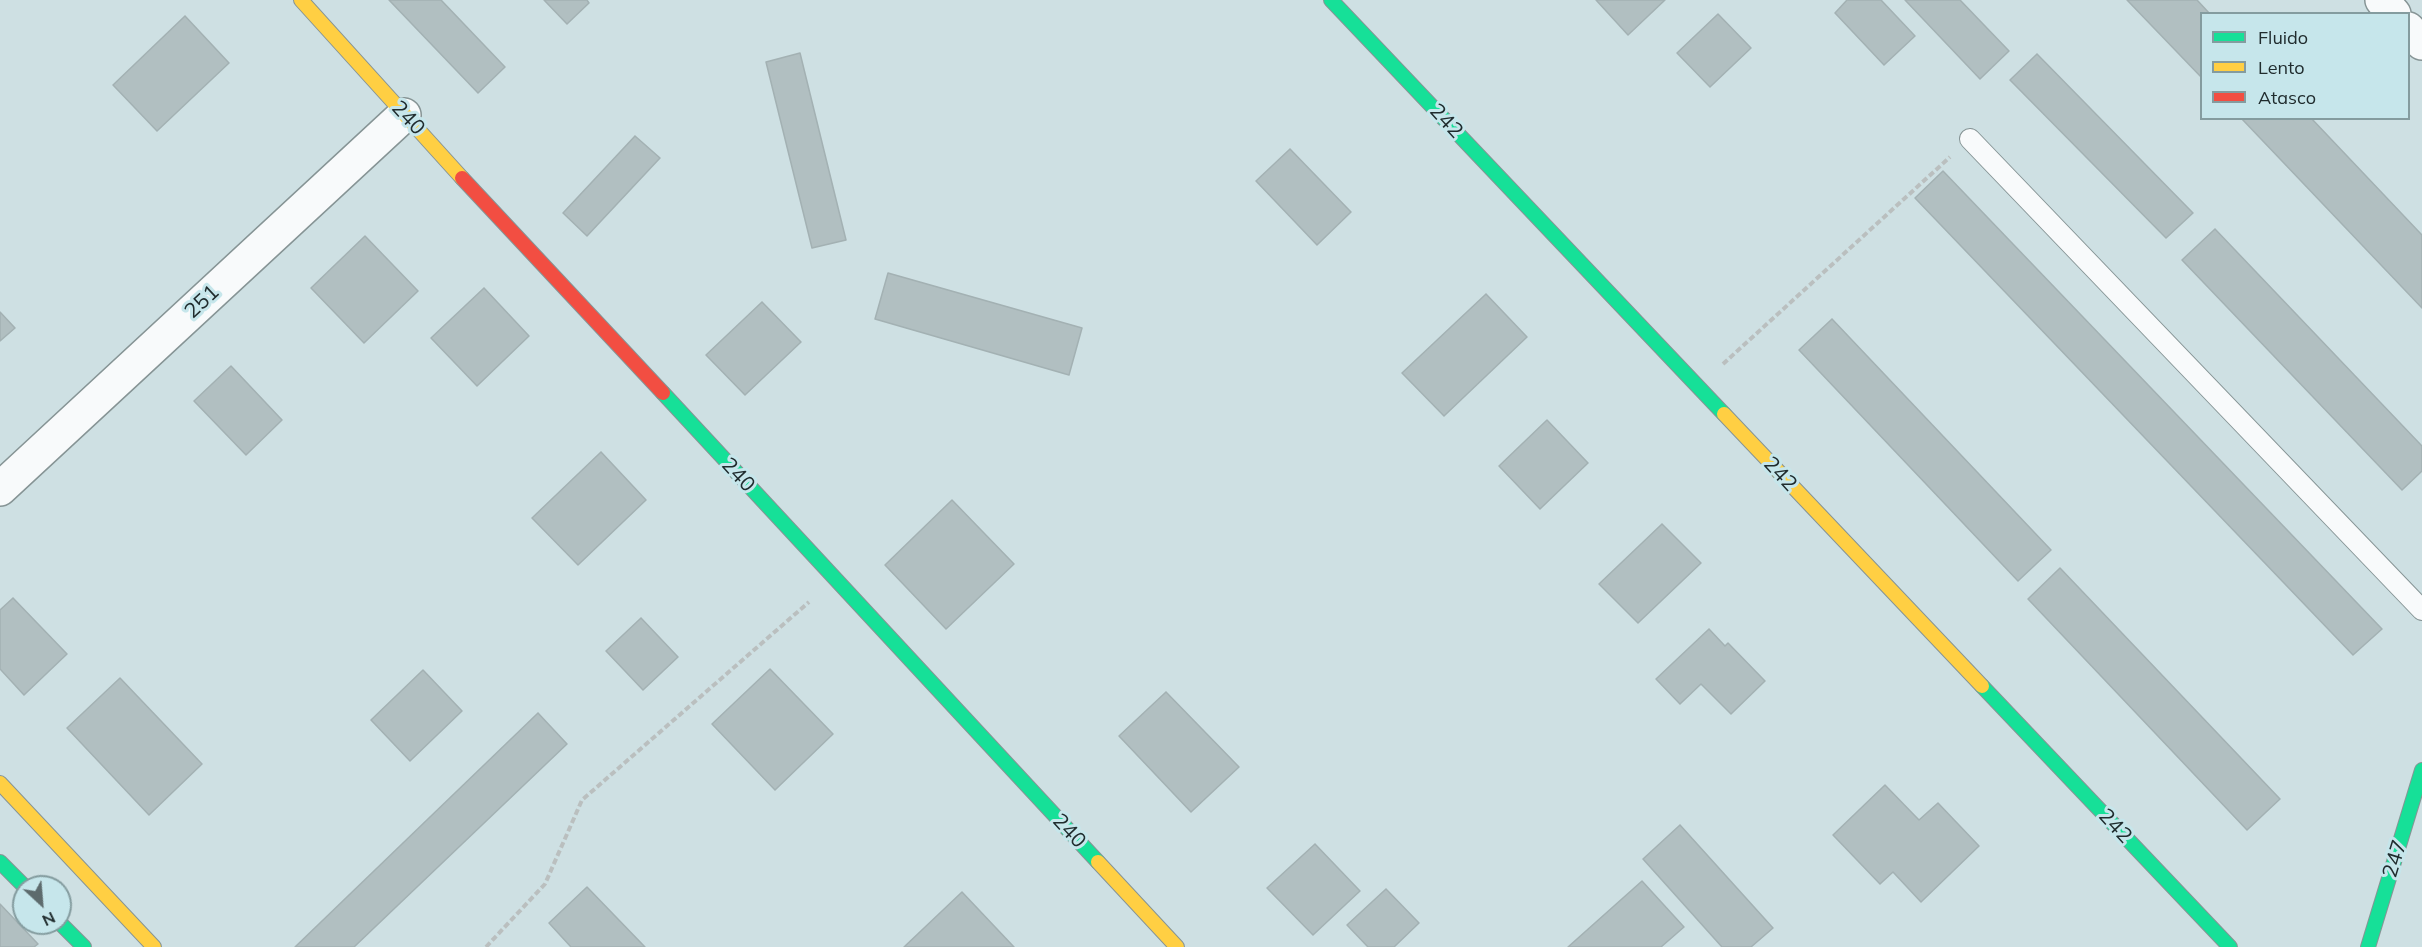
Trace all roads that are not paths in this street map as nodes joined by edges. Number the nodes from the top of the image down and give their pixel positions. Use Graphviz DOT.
graph roads {
  1 [pos="301,0"];
  2 [pos="1331,0"];
  3 [pos="2382,0"];
  4 [pos="2392,12"];
  5 [pos="2410,30"];
  6 [pos="2422,43"];
  7 [pos="404,115"];
  8 [pos="1970,139"];
  9 [pos="0,489"];
  10 [pos="2422,610"];
  11 [pos="2422,770"];
  12 [pos="0,783"];
  13 [pos="0,861"];
  14 [pos="13,875"];
  15 [pos="72,935"];
  16 [pos="84,947"];
  17 [pos="154,947"];
  18 [pos="1177,947"];
  19 [pos="2230,947"];
  20 [pos="2368,947"];
  1 -- 7 [label="street, 240"];
  2 -- 19 [label="street, 242"];
  3 -- 4 [label="street"];
  5 -- 6 [label="street"];
  7 -- 9 [label="street, 251"];
  7 -- 18 [label="street, 240"];
  8 -- 10 [label="lane"];
  11 -- 20 [label="street, 247"];
  12 -- 17 [label="street"];
  13 -- 14 [label="street"];
  15 -- 16 [label="street"];
}
